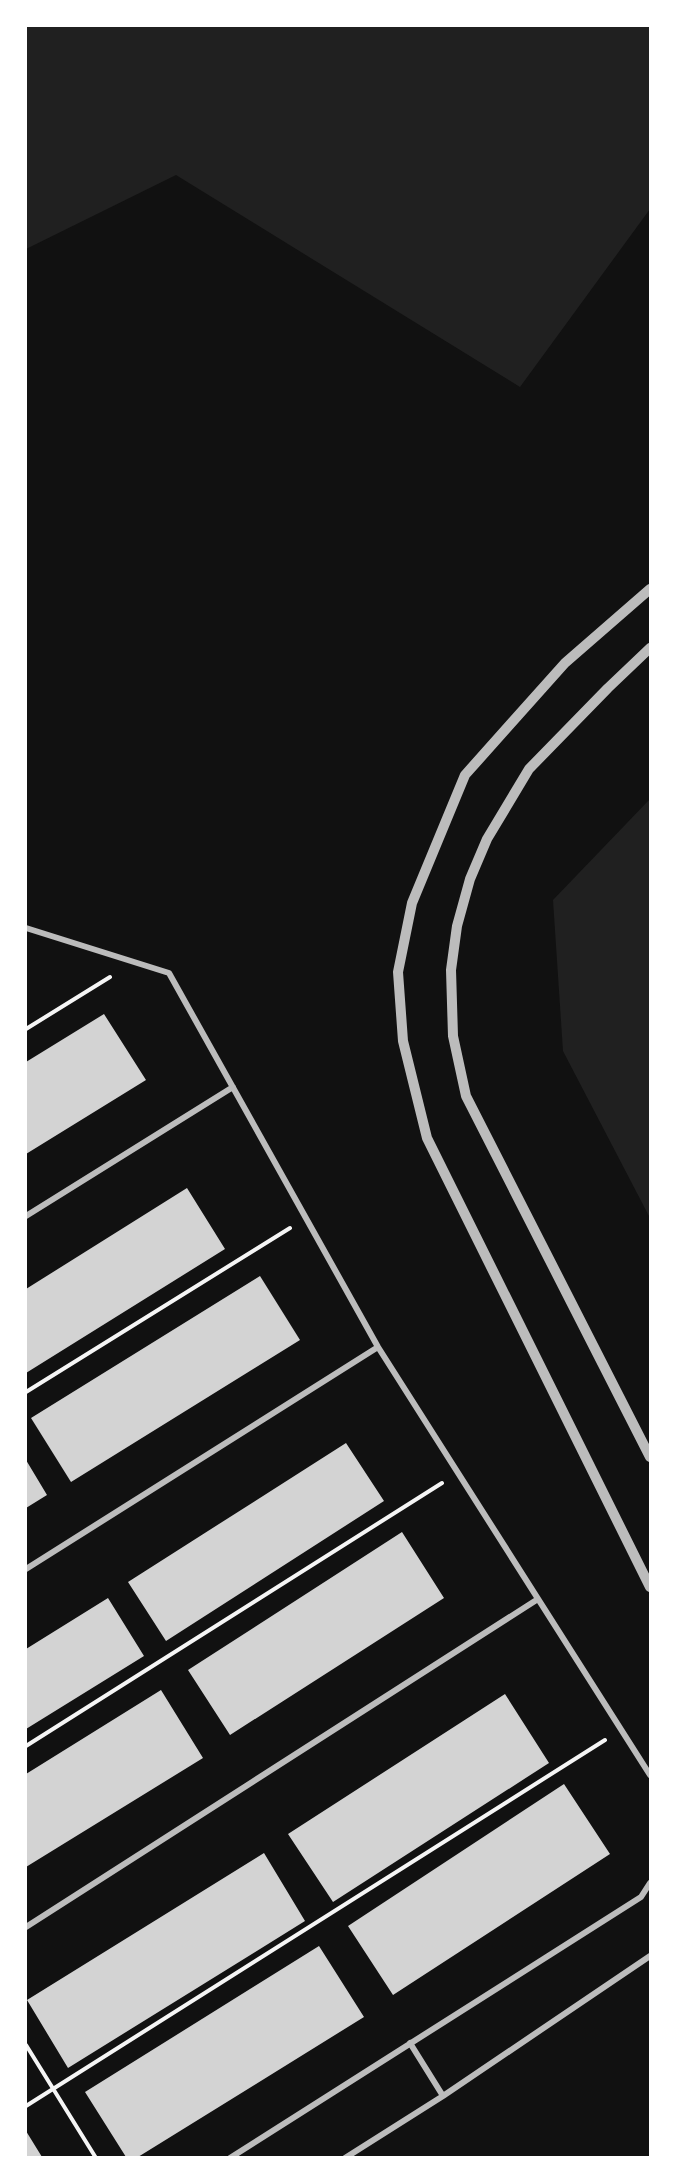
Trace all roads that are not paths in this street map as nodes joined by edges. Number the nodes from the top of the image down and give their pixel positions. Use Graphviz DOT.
graph roads {
  1 [pos="651,589"];
  2 [pos="651,648"];
  3 [pos="26,928"];
  4 [pos="233,1087"];
  5 [pos="26,1216"];
  6 [pos="378,1347"];
  7 [pos="651,1457"];
  8 [pos="26,1569"];
  9 [pos="651,1587"];
  10 [pos="538,1599"];
  11 [pos="651,1775"];
  12 [pos="651,1883"];
  13 [pos="26,1927"];
  14 [pos="651,1956"];
  15 [pos="410,2043"];
  16 [pos="443,2096"];
  17 [pos="230,2157"];
  18 [pos="345,2157"];
  1 -- 9 [label="street"];
  2 -- 7 [label="street"];
  3 -- 4 [label="street"];
  4 -- 5 [label="street"];
  4 -- 6 [label="street"];
  6 -- 8 [label="street"];
  6 -- 10 [label="street"];
  10 -- 11 [label="street"];
  10 -- 13 [label="street"];
  12 -- 15 [label="street"];
  14 -- 16 [label="street"];
  15 -- 16 [label="street"];
  15 -- 17 [label="street"];
  16 -- 18 [label="street"];
}
